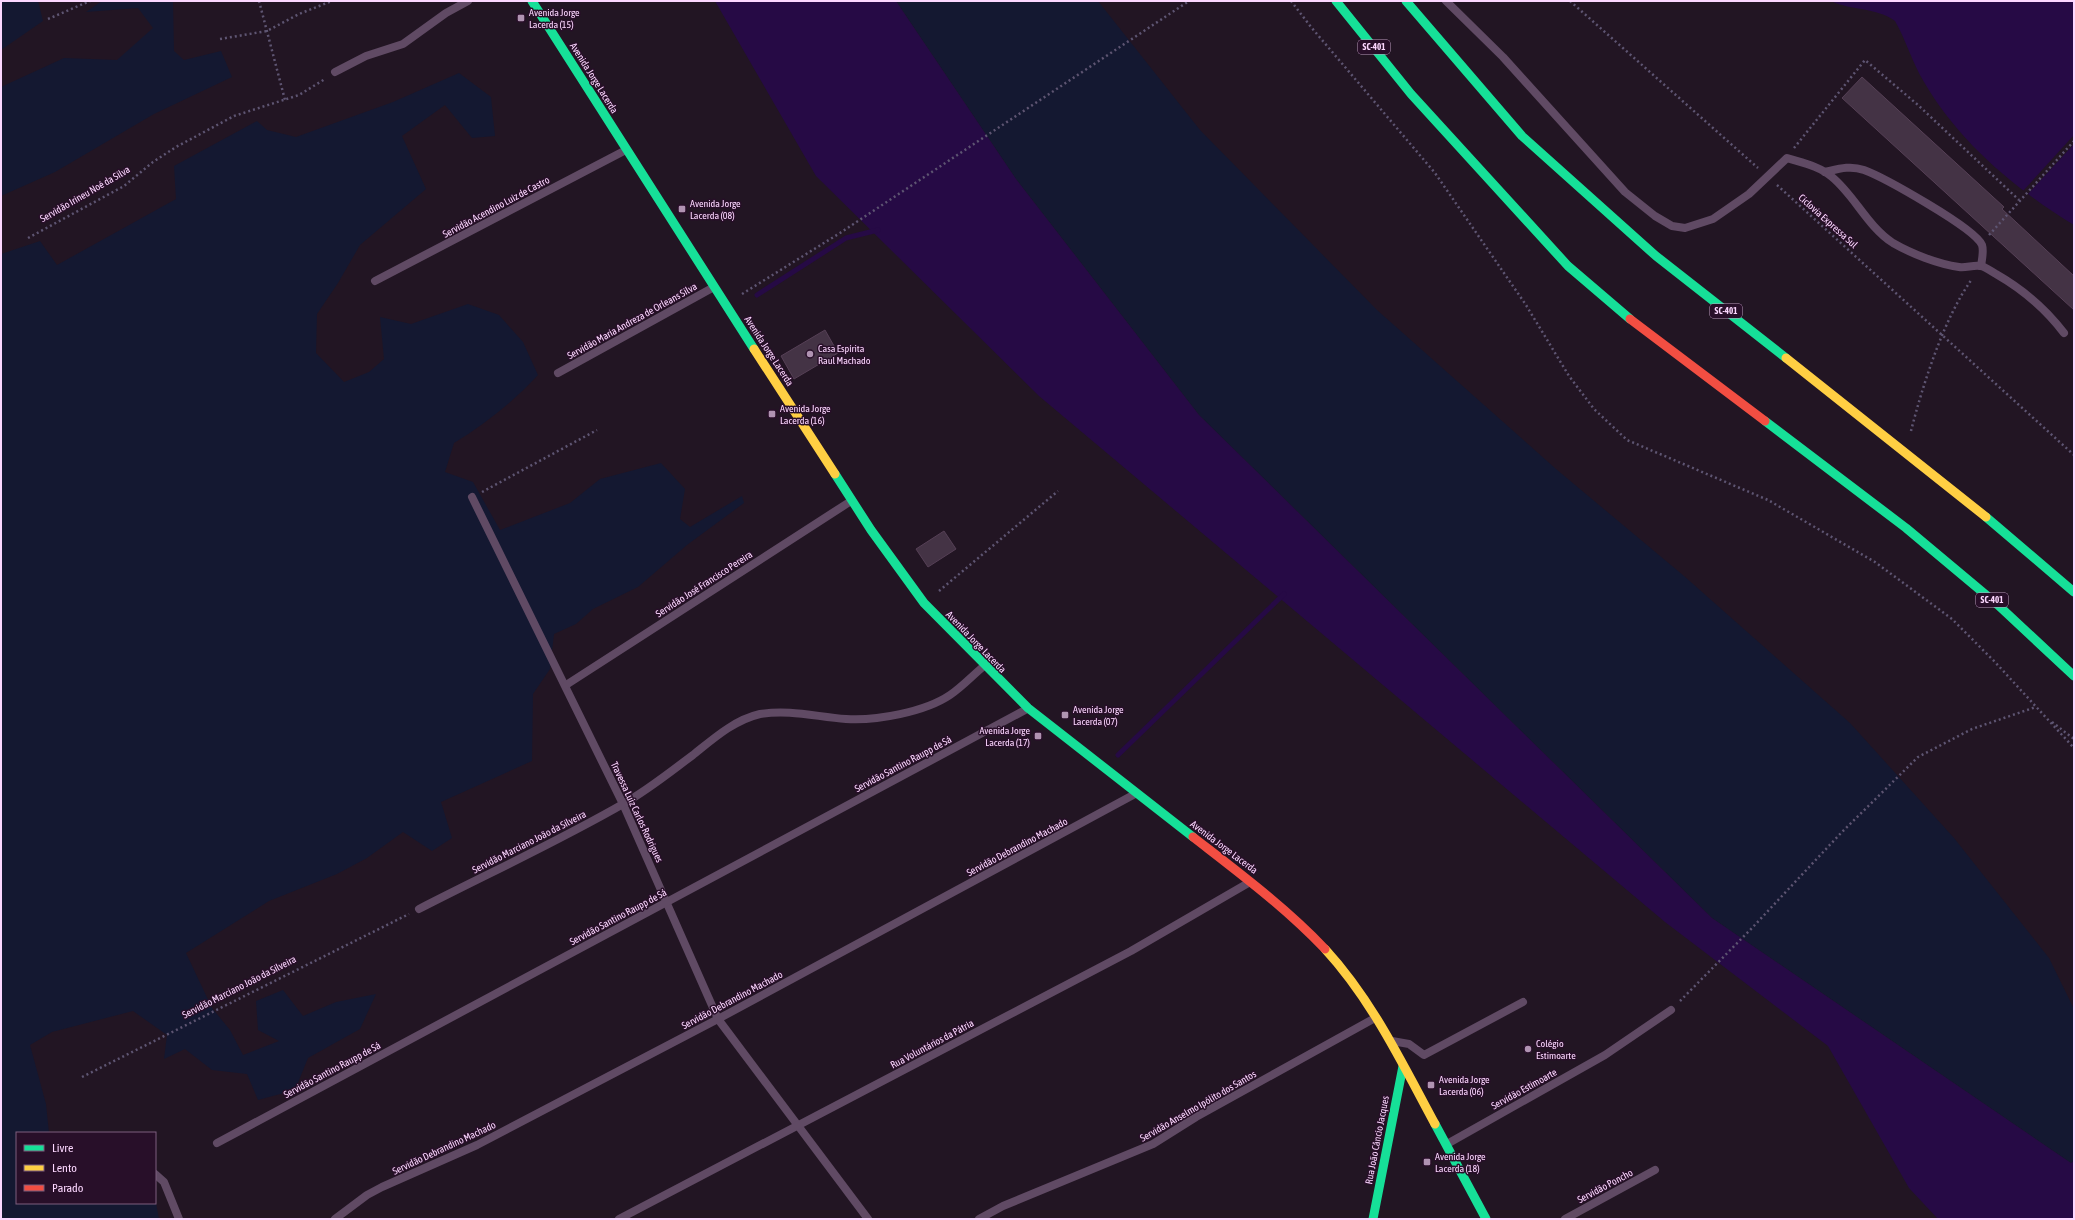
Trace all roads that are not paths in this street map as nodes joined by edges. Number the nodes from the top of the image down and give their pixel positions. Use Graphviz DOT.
graph roads {
  1 [pos="468,1"];
  2 [pos="532,1"];
  3 [pos="1336,1"];
  4 [pos="1406,1"];
  5 [pos="1446,1"];
  6 [pos="335,72"];
  7 [pos="626,150"];
  8 [pos="1825,172"];
  9 [pos="1981,266"];
  10 [pos="375,281"];
  11 [pos="715,286"];
  12 [pos="2064,333"];
  13 [pos="558,373"];
  14 [pos="472,497"];
  15 [pos="852,500"];
  16 [pos="2074,592"];
  17 [pos="984,666"];
  18 [pos="2074,676"];
  19 [pos="566,685"];
  20 [pos="1028,708"];
  21 [pos="1136,794"];
  22 [pos="623,804"];
  23 [pos="1251,882"];
  24 [pos="667,902"];
  25 [pos="419,909"];
  26 [pos="1523,1002"];
  27 [pos="1671,1010"];
  28 [pos="1377,1018"];
  29 [pos="718,1019"];
  30 [pos="1389,1040"];
  31 [pos="1403,1066"];
  32 [pos="797,1126"];
  33 [pos="217,1143"];
  34 [pos="1445,1145"];
  35 [pos="1655,1170"];
  36 [pos="156,1175"];
  37 [pos="179,1219"];
  38 [pos="335,1219"];
  39 [pos="620,1219"];
  40 [pos="868,1219"];
  41 [pos="979,1219"];
  42 [pos="1373,1219"];
  43 [pos="1486,1219"];
  44 [pos="1565,1219"];
  1 -- 6 [label="lane"];
  2 -- 7 [label="main road, Avenida Jorge Lacerda"];
  3 -- 18 [label="main road, SC-401"];
  4 -- 16 [label="main road, SC-401"];
  5 -- 8 [label="lane"];
  7 -- 10 [label="lane, Servidão Acendino Luiz de Castro"];
  7 -- 11 [label="main road, Avenida Jorge Lacerda"];
  8 -- 9 [label="lane"];
  8 -- 9 [label="lane"];
  9 -- 12 [label="lane"];
  11 -- 13 [label="lane, Servidão Maria Andreza de Orleans Silva"];
  11 -- 15 [label="main road, Avenida Jorge Lacerda"];
  14 -- 19 [label="lane, Travessa Luiz Carlos Rodrigues"];
  15 -- 17 [label="main road, Avenida Jorge Lacerda"];
  15 -- 19 [label="lane, Servidão José Francisco Pereira"];
  17 -- 20 [label="main road, Avenida Jorge Lacerda"];
  17 -- 22 [label="lane, Servidão Marciano João da Silveira"];
  19 -- 22 [label="lane, Travessa Luiz Carlos Rodrigues"];
  20 -- 21 [label="main road, Avenida Jorge Lacerda"];
  20 -- 24 [label="lane, Servidão Santino Raupp de Sá"];
  21 -- 23 [label="main road, Avenida Jorge Lacerda"];
  21 -- 29 [label="lane, Servidão Debrandino Machado"];
  22 -- 24 [label="lane, Travessa Luiz Carlos Rodrigues"];
  22 -- 25 [label="lane, Servidão Marciano João da Silveira"];
  23 -- 28 [label="main road, Avenida Jorge Lacerda"];
  23 -- 32 [label="lane, Rua Voluntários da Pátria"];
  24 -- 29 [label="lane, Travessa Luiz Carlos Rodrigues"];
  24 -- 33 [label="lane, Servidão Santino Raupp de Sá"];
  26 -- 30 [label="lane"];
  27 -- 34 [label="lane, Servidão Estimoarte"];
  28 -- 30 [label="main road, Avenida Jorge Lacerda"];
  28 -- 41 [label="lane, Servidão Anselmo Ipólito dos Santos"];
  29 -- 32 [label="lane, Travessa Luiz Carlos Rodrigues"];
  29 -- 38 [label="lane, Servidão Debrandino Machado"];
  30 -- 31 [label="main road, Avenida Jorge Lacerda"];
  31 -- 34 [label="main road, Avenida Jorge Lacerda"];
  31 -- 42 [label="main road, Rua João Câncio Jacques"];
  32 -- 39 [label="lane, Rua Voluntários da Pátria"];
  32 -- 40 [label="lane, Travessa Luiz Carlos Rodrigues"];
  34 -- 43 [label="main road, Avenida Jorge Lacerda"];
  35 -- 44 [label="lane, Servidão Poncho"];
  36 -- 37 [label="lane"];
}
